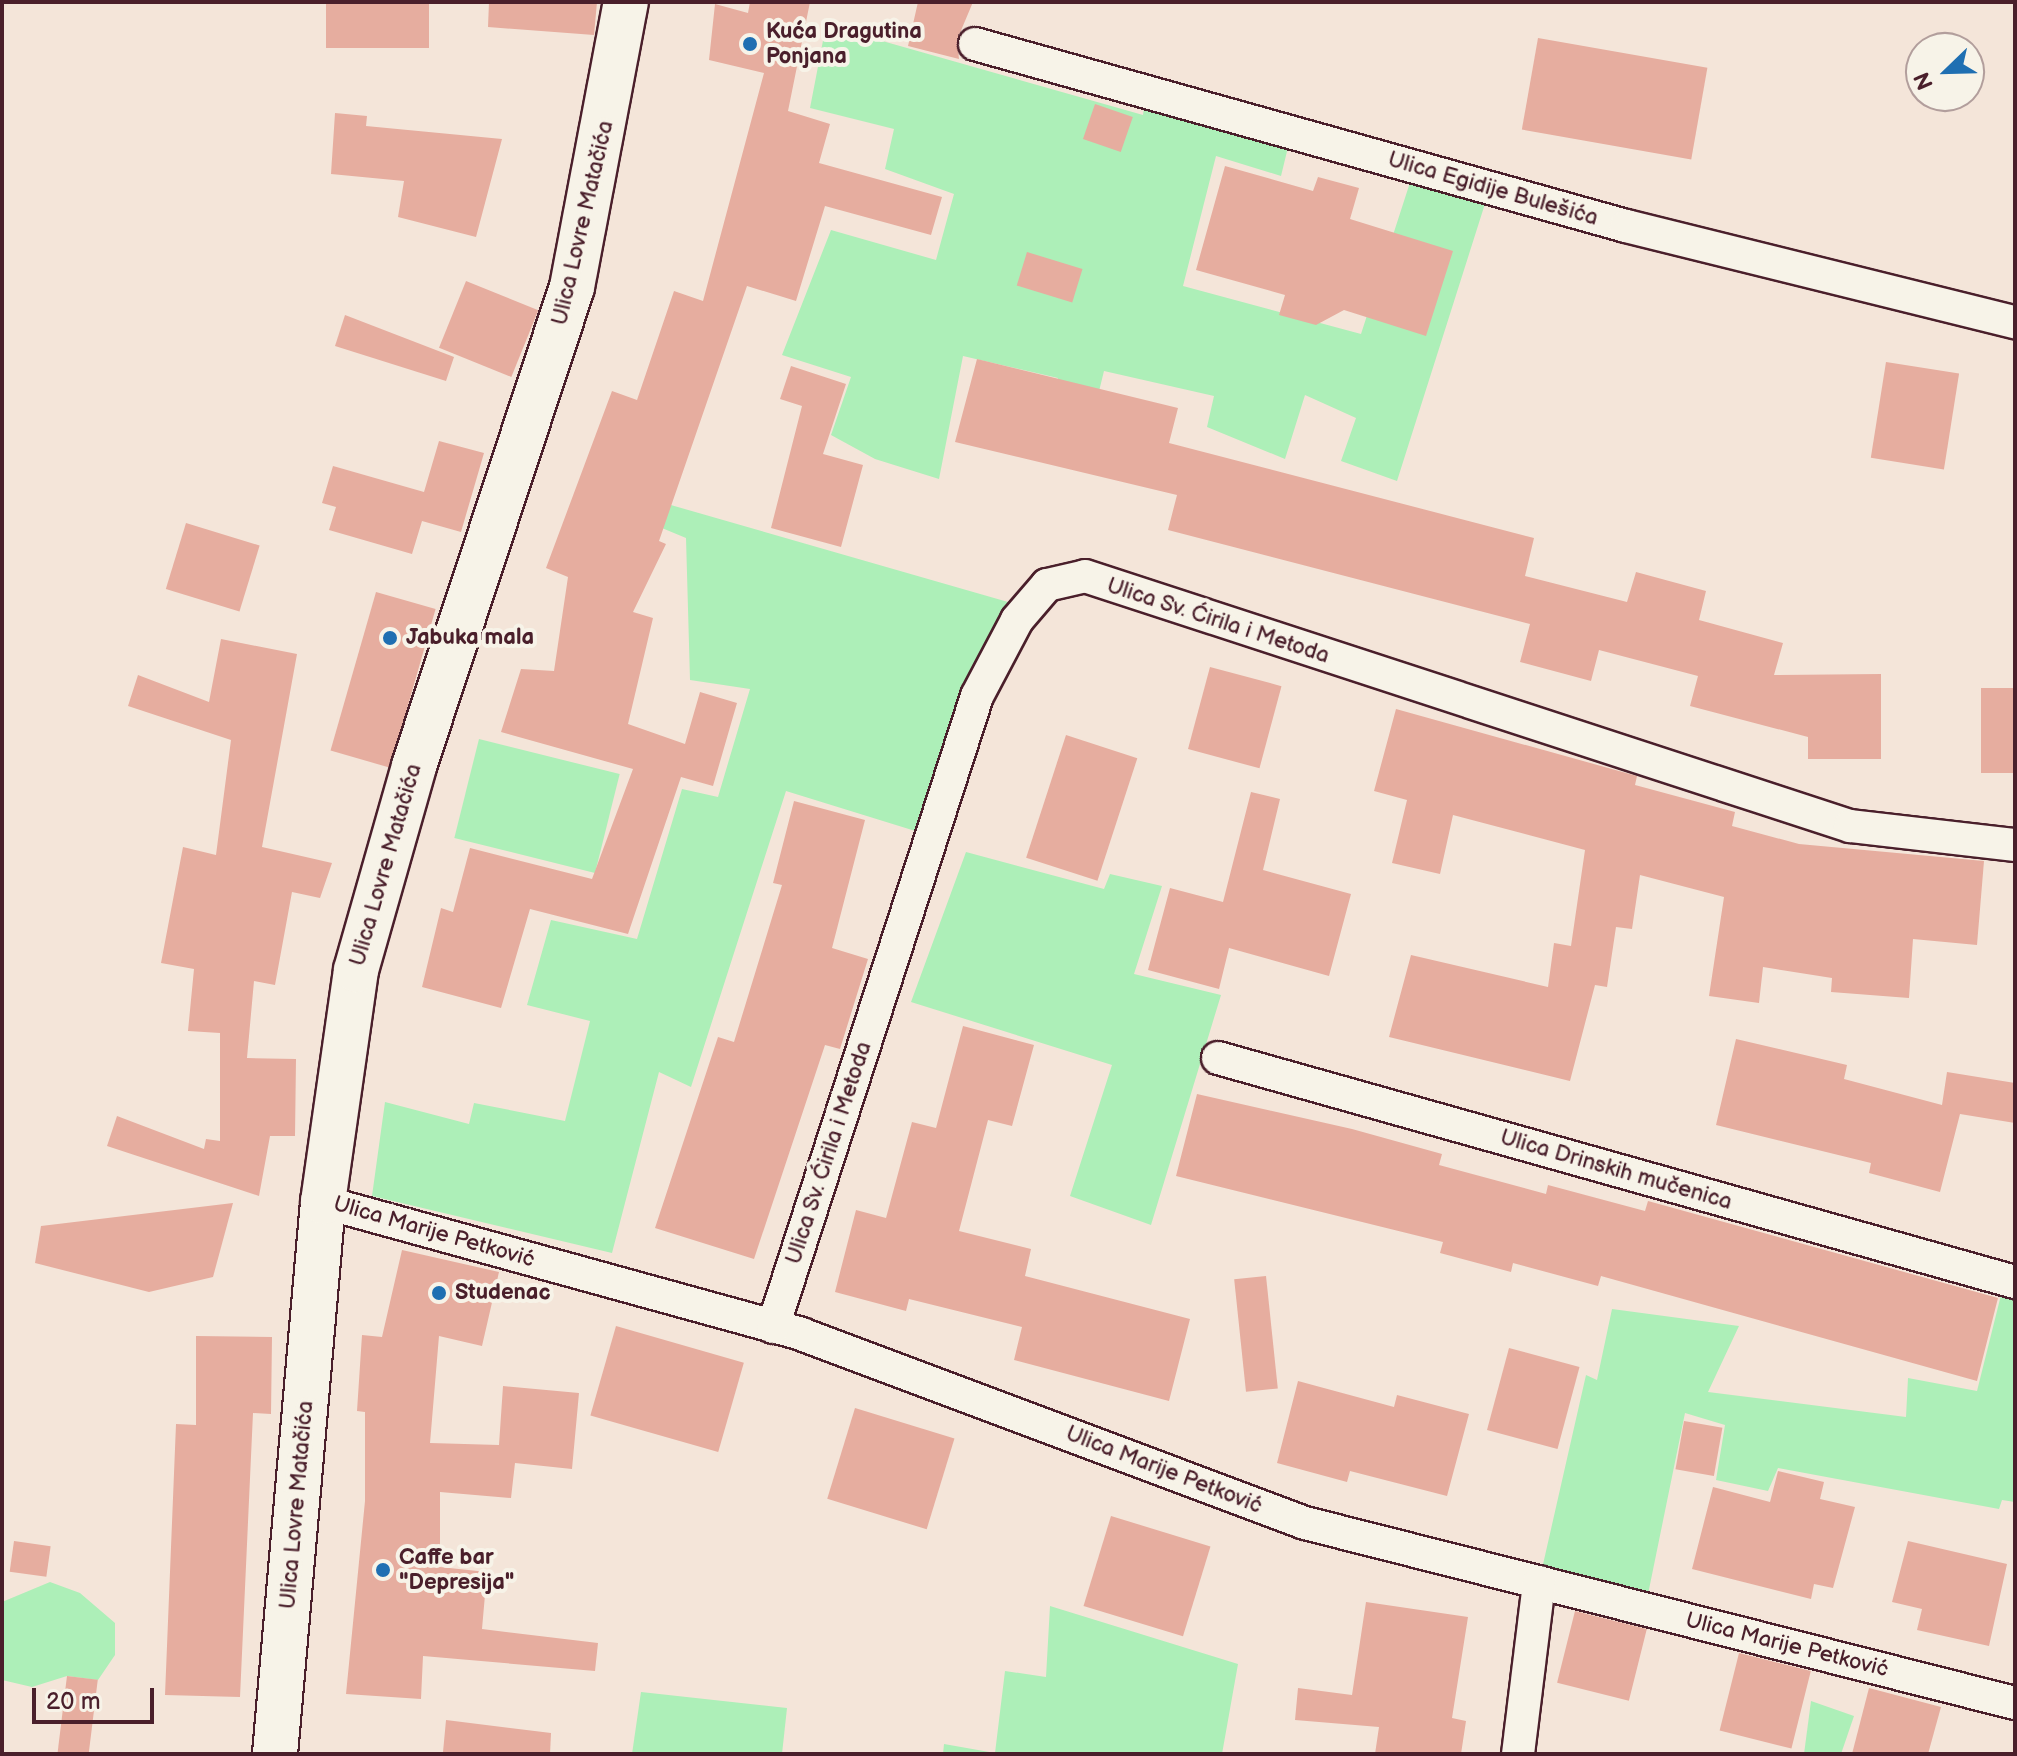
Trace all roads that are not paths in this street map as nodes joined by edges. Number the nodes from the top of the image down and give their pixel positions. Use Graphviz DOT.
graph roads {
  1 [pos="626,2"];
  2 [pos="975,44"];
  3 [pos="2015,322"];
  4 [pos="2015,845"];
  5 [pos="1218,1058"];
  6 [pos="323,1202"];
  7 [pos="2015,1282"];
  8 [pos="773,1327"];
  9 [pos="1539,1582"];
  10 [pos="2015,1703"];
  11 [pos="275,1754"];
  12 [pos="1518,1754"];
  1 -- 6 [label="main road, Ulica Lovre Matačića"];
  2 -- 3 [label="street, Ulica Egidije Bulešića"];
  4 -- 8 [label="street, Ulica Sv. Ćirila i Metoda"];
  5 -- 7 [label="street, Ulica Drinskih mučenica"];
  6 -- 8 [label="street, Ulica Marije Petković"];
  6 -- 11 [label="main road, Ulica Lovre Matačića"];
  8 -- 9 [label="street, Ulica Marije Petković"];
  9 -- 10 [label="street, Ulica Marije Petković"];
  9 -- 12 [label="street"];
}
